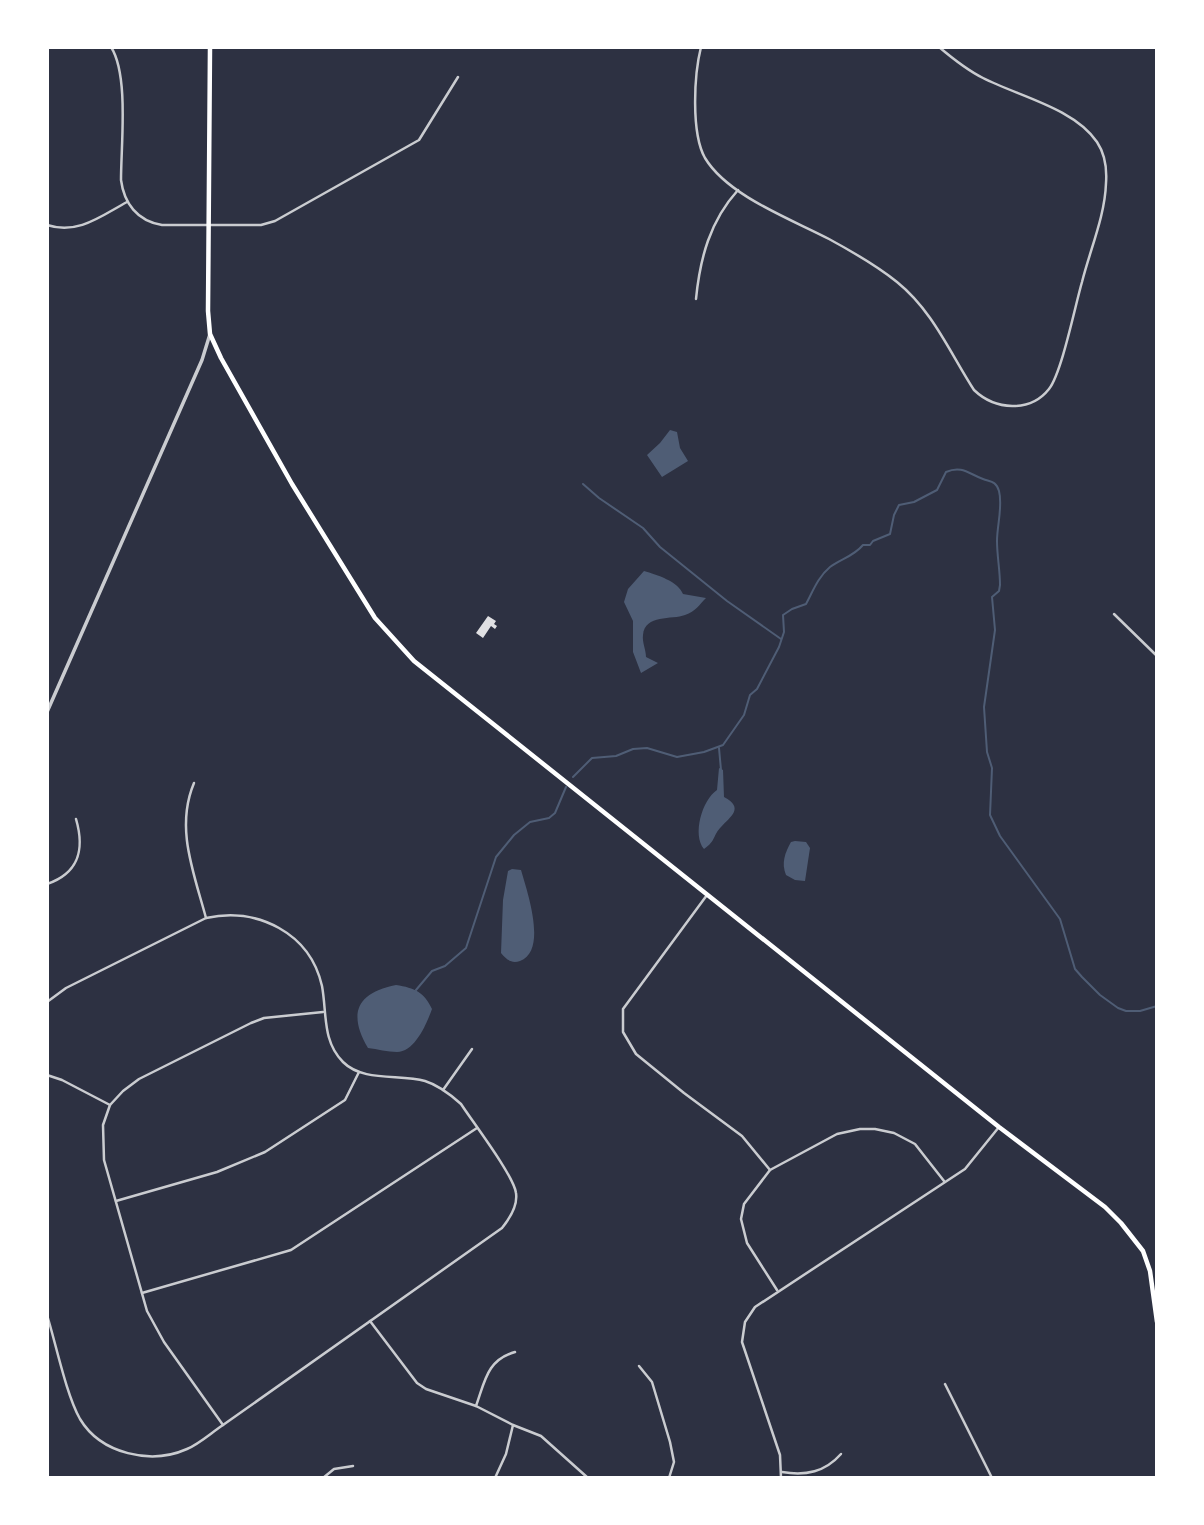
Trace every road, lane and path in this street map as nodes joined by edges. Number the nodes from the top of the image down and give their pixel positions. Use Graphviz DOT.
graph roads {
  1 [pos="111,47"];
  2 [pos="210,47"];
  3 [pos="701,47"];
  4 [pos="939,47"];
  5 [pos="458,76"];
  6 [pos="738,190"];
  7 [pos="127,202"];
  8 [pos="47,225"];
  9 [pos="209,225"];
  10 [pos="696,299"];
  11 [pos="210,334"];
  12 [pos="1114,614"];
  13 [pos="1157,656"];
  14 [pos="47,712"];
  15 [pos="194,783"];
  16 [pos="76,819"];
  17 [pos="47,884"];
  18 [pos="707,894"];
  19 [pos="206,918"];
  20 [pos="47,1002"];
  21 [pos="324,1012"];
  22 [pos="472,1049"];
  23 [pos="359,1072"];
  24 [pos="47,1075"];
  25 [pos="443,1090"];
  26 [pos="110,1105"];
  27 [pos="999,1127"];
  28 [pos="477,1128"];
  29 [pos="770,1170"];
  30 [pos="944,1181"];
  31 [pos="116,1201"];
  32 [pos="778,1290"];
  33 [pos="142,1293"];
  34 [pos="47,1315"];
  35 [pos="370,1321"];
  36 [pos="1157,1322"];
  37 [pos="515,1352"];
  38 [pos="639,1366"];
  39 [pos="945,1384"];
  40 [pos="476,1406"];
  41 [pos="223,1425"];
  42 [pos="513,1425"];
  43 [pos="841,1454"];
  44 [pos="354,1466"];
  45 [pos="782,1472"];
  46 [pos="323,1478"];
  47 [pos="495,1478"];
  48 [pos="588,1478"];
  49 [pos="669,1478"];
  50 [pos="780,1478"];
  51 [pos="992,1478"];
  1 -- 7 [label="street"];
  2 -- 9 [label="main road"];
  3 -- 6 [label="street"];
  4 -- 6 [label="street"];
  5 -- 9 [label="street"];
  6 -- 10 [label="street"];
  7 -- 8 [label="street"];
  7 -- 9 [label="street"];
  9 -- 11 [label="main road"];
  11 -- 14 [label="street"];
  11 -- 18 [label="main road"];
  12 -- 13 [label="street"];
  15 -- 19 [label="street"];
  16 -- 17 [label="street"];
  18 -- 27 [label="main road"];
  18 -- 29 [label="street"];
  19 -- 20 [label="street"];
  19 -- 21 [label="street"];
  21 -- 23 [label="street"];
  21 -- 26 [label="street"];
  22 -- 25 [label="street"];
  23 -- 25 [label="street"];
  23 -- 31 [label="street"];
  24 -- 26 [label="street"];
  25 -- 28 [label="street"];
  26 -- 31 [label="street"];
  27 -- 30 [label="street"];
  27 -- 36 [label="main road"];
  28 -- 33 [label="street"];
  28 -- 35 [label="street"];
  29 -- 30 [label="street"];
  29 -- 32 [label="street"];
  30 -- 32 [label="street"];
  31 -- 33 [label="street"];
  32 -- 45 [label="street"];
  33 -- 41 [label="street"];
  34 -- 41 [label="street"];
  35 -- 40 [label="street"];
  35 -- 41 [label="street"];
  37 -- 40 [label="street"];
  38 -- 49 [label="street"];
  39 -- 51 [label="street"];
  40 -- 42 [label="street"];
  42 -- 47 [label="street"];
  42 -- 48 [label="street"];
  43 -- 45 [label="street"];
  44 -- 46 [label="street"];
  45 -- 50 [label="street"];
}
